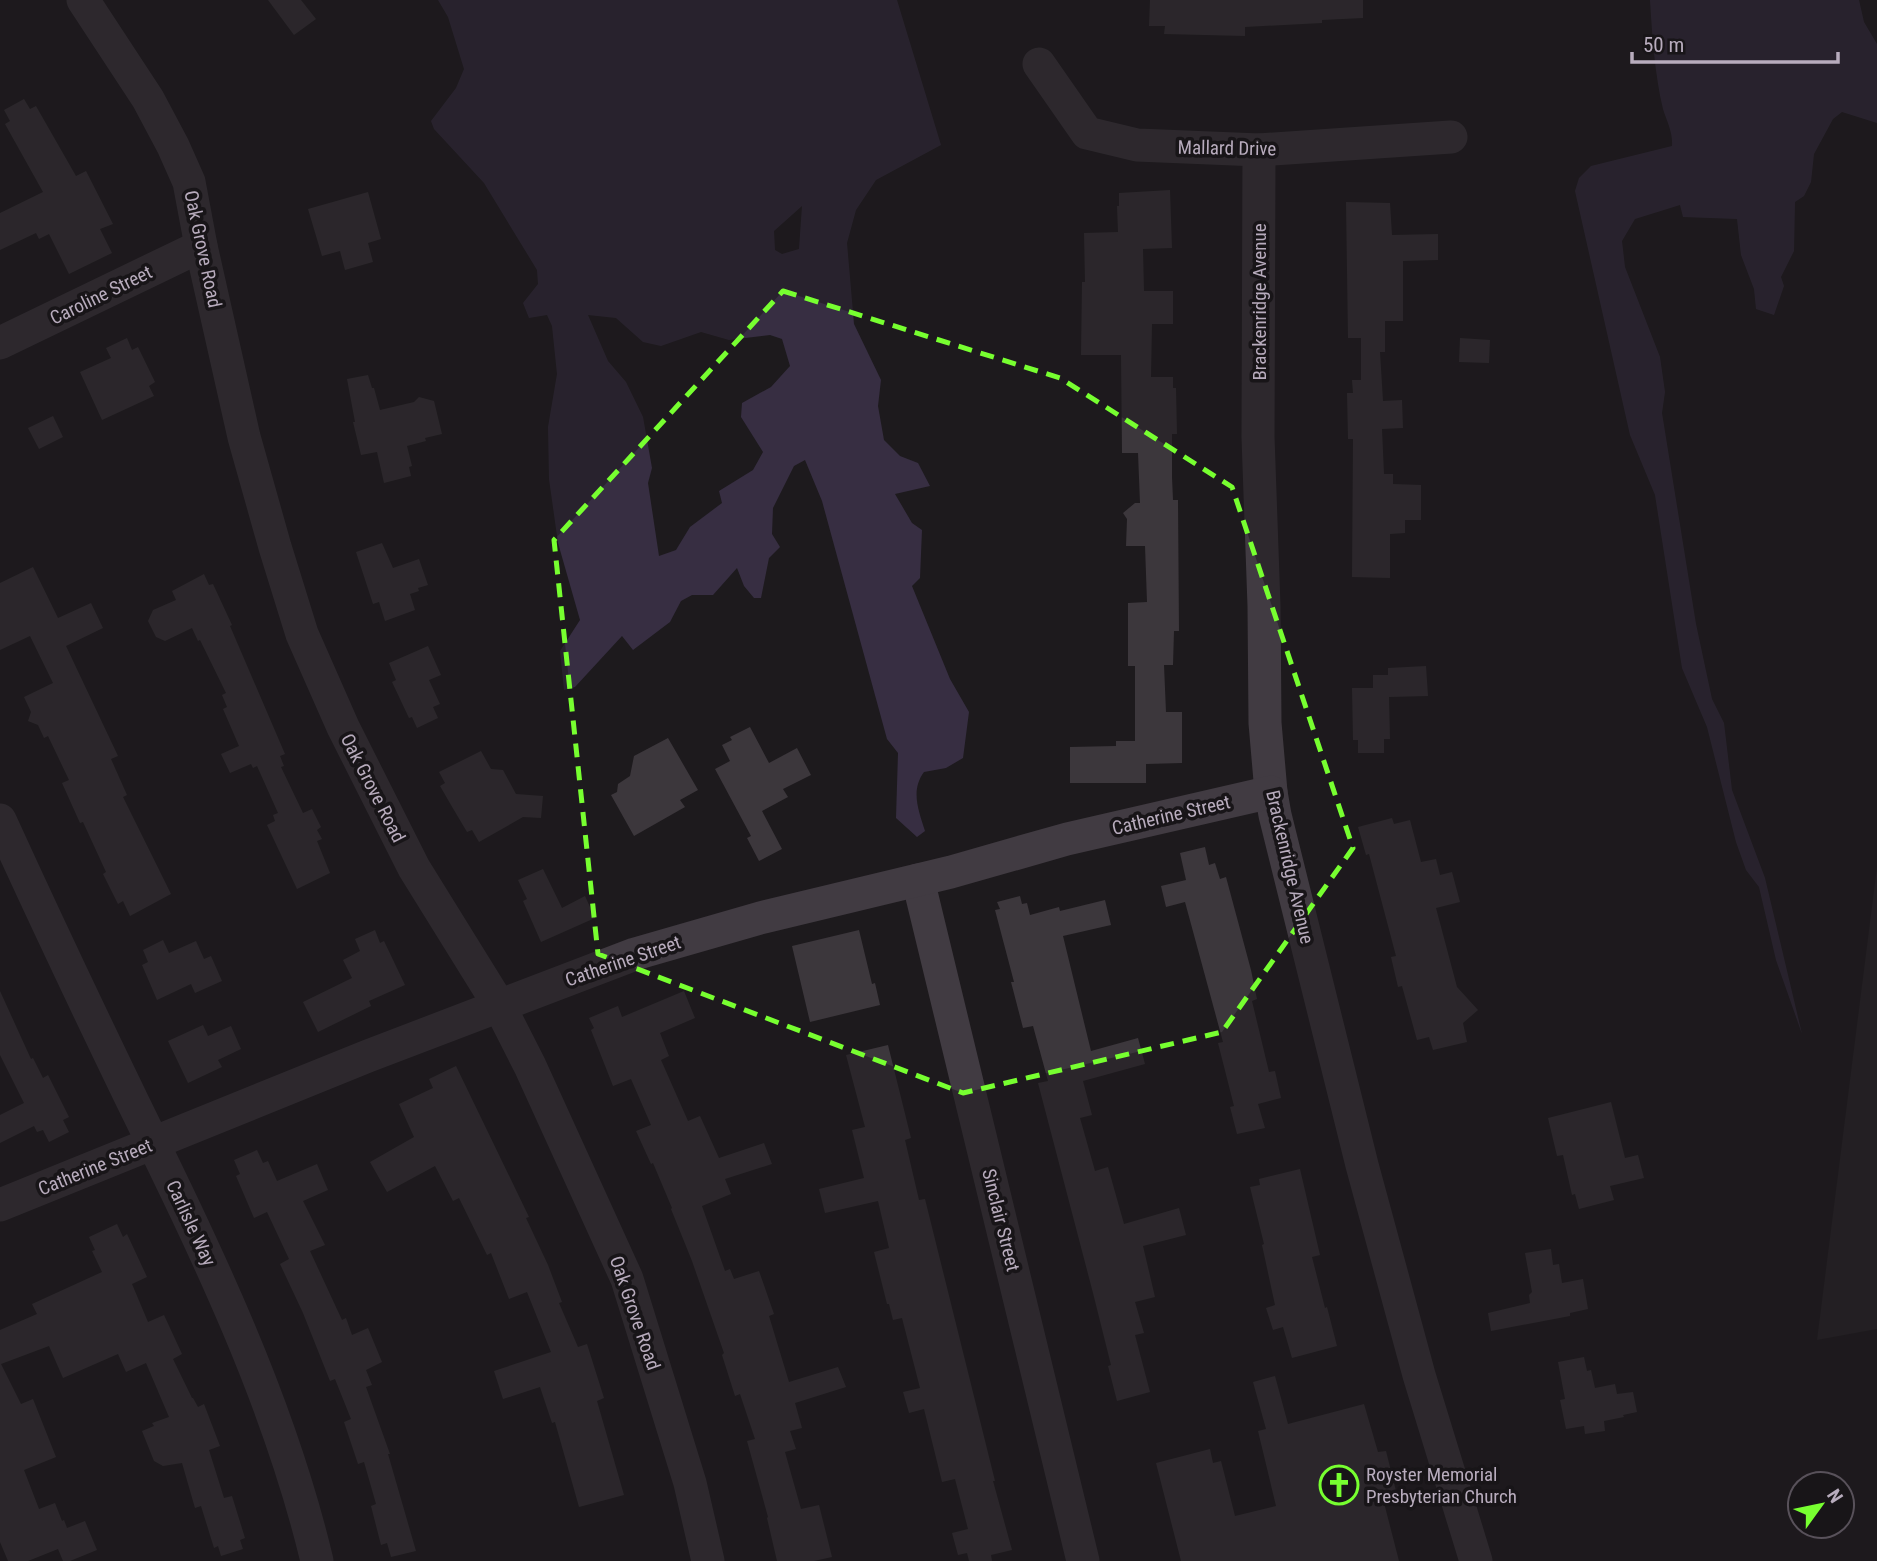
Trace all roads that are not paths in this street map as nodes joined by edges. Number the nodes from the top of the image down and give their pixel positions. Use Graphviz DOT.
graph roads {
  1 [pos="83,0"];
  2 [pos="1040,64"];
  3 [pos="1451,137"];
  4 [pos="1259,150"];
  5 [pos="201,246"];
  6 [pos="0,344"];
  7 [pos="1271,792"];
  8 [pos="0,820"];
  9 [pos="918,880"];
  10 [pos="499,1005"];
  11 [pos="153,1143"];
  12 [pos="0,1205"];
  13 [pos="317,1561"];
  14 [pos="708,1561"];
  15 [pos="1083,1561"];
  16 [pos="1476,1561"];
  1 -- 5 [label="street, Oak Grove Road"];
  2 -- 4 [label="street, Mallard Drive"];
  3 -- 4 [label="street, Mallard Drive"];
  4 -- 7 [label="street, Brackenridge Avenue"];
  5 -- 6 [label="street, Caroline Street"];
  5 -- 10 [label="street, Oak Grove Road"];
  7 -- 9 [label="street, Catherine Street"];
  7 -- 16 [label="street, Brackenridge Avenue"];
  8 -- 11 [label="street, Carlisle Way"];
  9 -- 10 [label="street, Catherine Street"];
  9 -- 15 [label="street, Sinclair Street"];
  10 -- 11 [label="street, Catherine Street"];
  10 -- 14 [label="street, Oak Grove Road"];
  11 -- 12 [label="street, Catherine Street"];
  11 -- 13 [label="street, Carlisle Way"];
}
